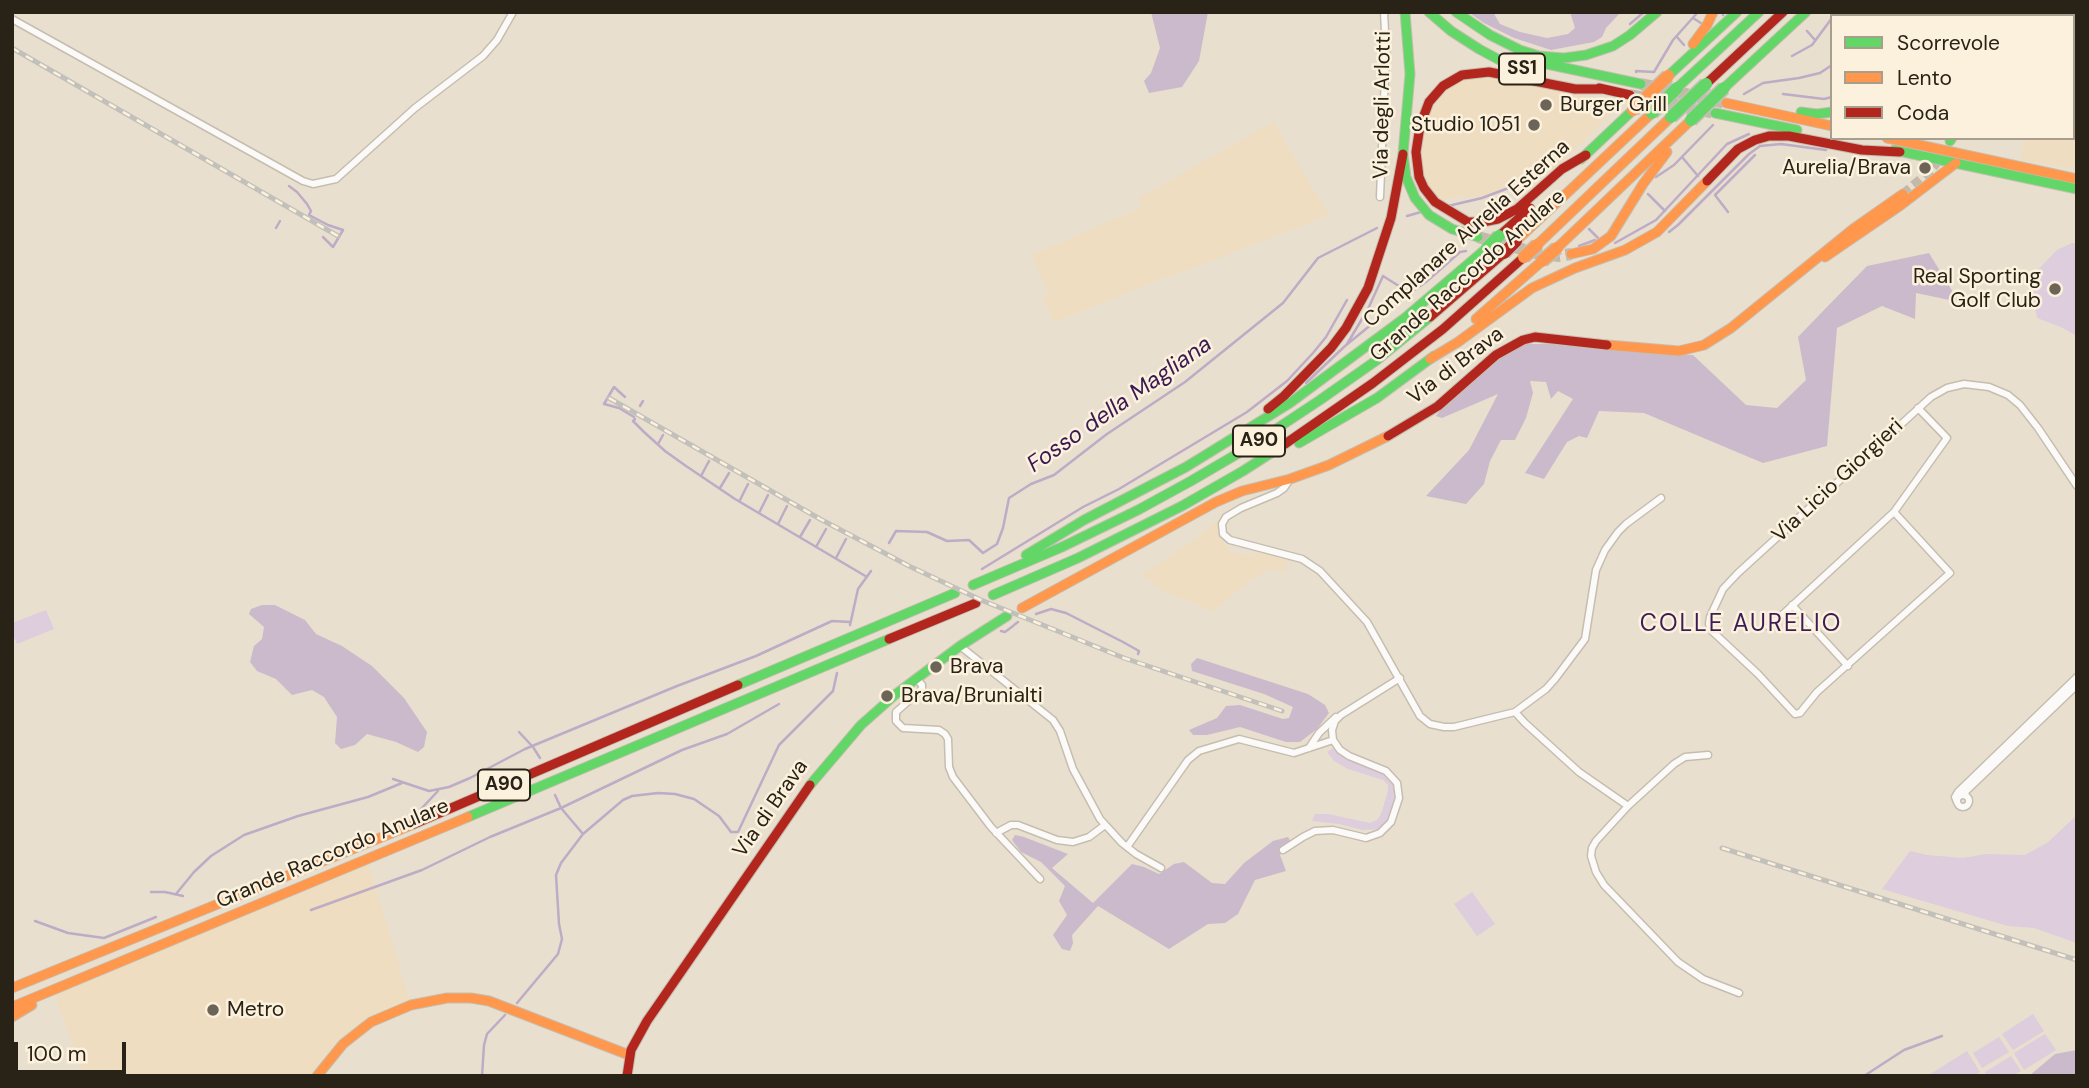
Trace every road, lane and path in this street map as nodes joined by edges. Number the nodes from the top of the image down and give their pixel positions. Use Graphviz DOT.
graph roads {
  1 [pos="513,12"];
  2 [pos="1384,12"];
  3 [pos="1405,12"];
  4 [pos="1429,12"];
  5 [pos="1447,12"];
  6 [pos="1456,12"];
  7 [pos="1657,12"];
  8 [pos="1713,12"];
  9 [pos="1737,12"];
  10 [pos="1759,12"];
  11 [pos="1783,12"];
  12 [pos="1805,12"];
  13 [pos="1818,12"];
  14 [pos="12,19"];
  15 [pos="1671,73"];
  16 [pos="1641,84"];
  17 [pos="1729,84"];
  18 [pos="1604,89"];
  19 [pos="1630,95"];
  20 [pos="1726,103"];
  21 [pos="1740,106"];
  22 [pos="1715,113"];
  23 [pos="1830,113"];
  24 [pos="1686,124"];
  25 [pos="1830,126"];
  26 [pos="1830,137"];
  27 [pos="1843,140"];
  28 [pos="1896,140"];
  29 [pos="1935,140"];
  30 [pos="1899,152"];
  31 [pos="1403,154"];
  32 [pos="1586,155"];
  33 [pos="1956,163"];
  34 [pos="2020,167"];
  35 [pos="2077,179"];
  36 [pos="2077,189"];
  37 [pos="1380,197"];
  38 [pos="1424,200"];
  39 [pos="1478,237"];
  40 [pos="1571,254"];
  41 [pos="1430,359"];
  42 [pos="1919,408"];
  43 [pos="1218,448"];
  44 [pos="1242,471"];
  45 [pos="1290,479"];
  46 [pos="2077,486"];
  47 [pos="1661,498"];
  48 [pos="1894,512"];
  49 [pos="978,583"];
  50 [pos="955,593"];
  51 [pos="993,595"];
  52 [pos="976,603"];
  53 [pos="1792,605"];
  54 [pos="1022,608"];
  55 [pos="1007,616"];
  56 [pos="1769,627"];
  57 [pos="960,646"];
  58 [pos="1848,666"];
  59 [pos="2077,677"];
  60 [pos="916,678"];
  61 [pos="1400,678"];
  62 [pos="2072,687"];
  63 [pos="1515,712"];
  64 [pos="1341,715"];
  65 [pos="1334,740"];
  66 [pos="1309,748"];
  67 [pos="1708,755"];
  68 [pos="1986,769"];
  69 [pos="1628,806"];
  70 [pos="1105,825"];
  71 [pos="996,833"];
  72 [pos="1127,847"];
  73 [pos="1283,850"];
  74 [pos="1161,868"];
  75 [pos="1040,879"];
  76 [pos="50,972"];
  77 [pos="75,981"];
  78 [pos="12,982"];
  79 [pos="12,988"];
  80 [pos="1739,993"];
  81 [pos="12,1007"];
  82 [pos="12,1017"];
  83 [pos="629,1055"];
  84 [pos="317,1076"];
  85 [pos="626,1076"];
  1 -- 14 [label="street"];
  2 -- 37 [label="street, Via degli Arlotti"];
  3 -- 31 [label="main road"];
  4 -- 18 [label="main road, SS1"];
  5 -- 16 [label="main road, SS1"];
  6 -- 7 [label="main road"];
  8 -- 15 [label="main road"];
  9 -- 15 [label="main road, Complanare Aurelia Esterna"];
  10 -- 49 [label="main road, Grande Raccordo Anulare / A90, bridge"];
  11 -- 44 [label="main road, Grande Raccordo Anulare / A90, bridge"];
  12 -- 17 [label="main road"];
  13 -- 17 [label="main road"];
  15 -- 32 [label="main road, Complanare Aurelia Esterna, bridge"];
  17 -- 24 [label="main road, bridge"];
  18 -- 19 [label="main road, SS1"];
  18 -- 38 [label="main road"];
  20 -- 21 [label="main road"];
  21 -- 23 [label="main road"];
  21 -- 25 [label="main road"];
  22 -- 26 [label="main road"];
  24 -- 40 [label="main road"];
  24 -- 41 [label="main road, bridge"];
  27 -- 30 [label="main road"];
  28 -- 34 [label="main road"];
  29 -- 34 [label="main road"];
  30 -- 33 [label="main road"];
  30 -- 41 [label="main road"];
  31 -- 38 [label="main road"];
  31 -- 43 [label="main road"];
  32 -- 38 [label="main road"];
  32 -- 43 [label="main road, Complanare Aurelia Esterna, bridge"];
  33 -- 36 [label="main road"];
  33 -- 45 [label="main road, Via di Brava"];
  34 -- 35 [label="main road"];
  38 -- 39 [label="main road"];
  41 -- 44 [label="main road"];
  42 -- 46 [label="street, Via Licio Giorgieri"];
  42 -- 48 [label="street"];
  42 -- 58 [label="street, Via Licio Giorgieri"];
  43 -- 49 [label="main road, Complanare Aurelia Esterna"];
  44 -- 51 [label="main road, Grande Raccordo Anulare / A90"];
  45 -- 54 [label="main road, Via di Brava"];
  45 -- 61 [label="street"];
  47 -- 63 [label="street"];
  48 -- 53 [label="street"];
  48 -- 58 [label="street"];
  50 -- 76 [label="main road, Grande Raccordo Anulare / A90"];
  52 -- 77 [label="main road, Grande Raccordo Anulare / A90"];
  53 -- 56 [label="street"];
  53 -- 58 [label="street"];
  55 -- 57 [label="main road, Via di Brava"];
  57 -- 60 [label="main road, Via di Brava"];
  57 -- 70 [label="street"];
  59 -- 62 [label="street"];
  60 -- 71 [label="street"];
  60 -- 83 [label="main road, Via di Brava"];
  61 -- 63 [label="street"];
  61 -- 64 [label="street"];
  62 -- 68 [label="street"];
  63 -- 69 [label="street"];
  64 -- 65 [label="street"];
  64 -- 66 [label="street"];
  65 -- 66 [label="street"];
  65 -- 73 [label="street"];
  66 -- 72 [label="street"];
  67 -- 69 [label="street"];
  68 -- 68 [label="street"];
  69 -- 80 [label="street"];
  70 -- 71 [label="street"];
  70 -- 72 [label="street"];
  71 -- 75 [label="street"];
  72 -- 74 [label="street"];
  76 -- 78 [label="main road"];
  76 -- 79 [label="main road, Grande Raccordo Anulare / A90"];
  77 -- 81 [label="main road, Grande Raccordo Anulare / A90"];
  77 -- 82 [label="main road"];
  83 -- 84 [label="main road"];
  83 -- 85 [label="main road, Via di Brava"];
}
